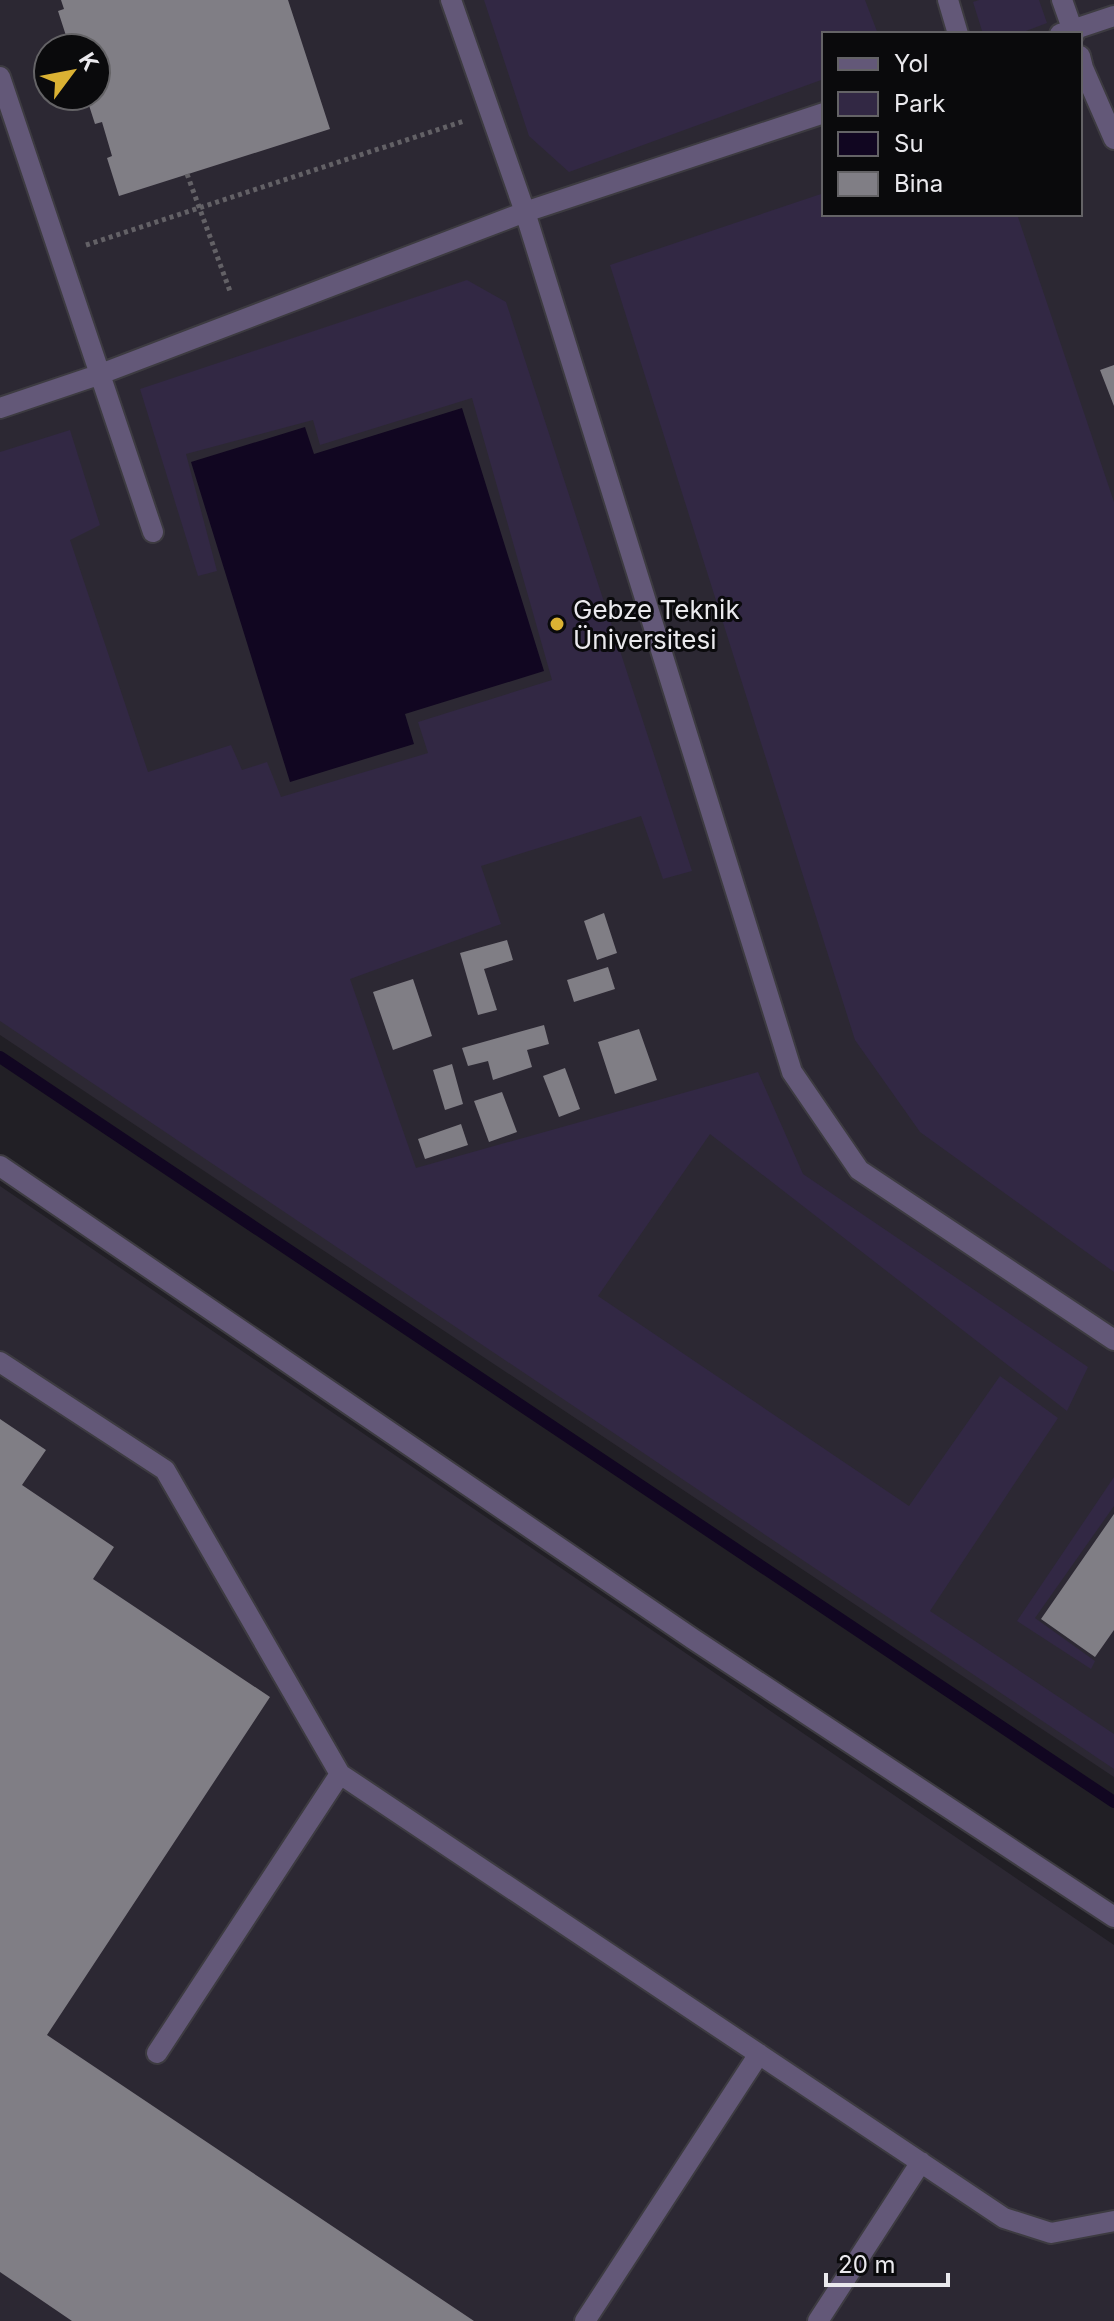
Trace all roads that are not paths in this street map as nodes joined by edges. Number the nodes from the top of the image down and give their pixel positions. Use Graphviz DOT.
graph roads {
  1 [pos="451,0"];
  2 [pos="948,0"];
  3 [pos="1062,0"];
  4 [pos="1114,16"];
  5 [pos="957,32"];
  6 [pos="1069,32"];
  7 [pos="1072,32"];
  8 [pos="1082,64"];
  9 [pos="0,77"];
  10 [pos="822,114"];
  11 [pos="1114,139"];
  12 [pos="525,212"];
  13 [pos="98,375"];
  14 [pos="0,408"];
  15 [pos="153,532"];
  16 [pos="0,1166"];
  17 [pos="1114,1340"];
  18 [pos="0,1362"];
  19 [pos="340,1774"];
  20 [pos="1114,1917"];
  21 [pos="157,2053"];
  22 [pos="759,2054"];
  23 [pos="921,2162"];
  24 [pos="1114,2221"];
  25 [pos="585,2321"];
  26 [pos="818,2321"];
  1 -- 12 [label="street"];
  2 -- 5 [label="street"];
  3 -- 6 [label="street"];
  4 -- 7 [label="street"];
  8 -- 11 [label="street"];
  9 -- 13 [label="street"];
  10 -- 12 [label="street"];
  12 -- 13 [label="street"];
  12 -- 17 [label="street"];
  13 -- 14 [label="street"];
  13 -- 15 [label="street"];
  16 -- 20 [label="street"];
  18 -- 19 [label="street"];
  19 -- 21 [label="street"];
  19 -- 22 [label="street"];
  22 -- 23 [label="street"];
  22 -- 25 [label="street"];
  23 -- 24 [label="street"];
  23 -- 26 [label="street"];
}
